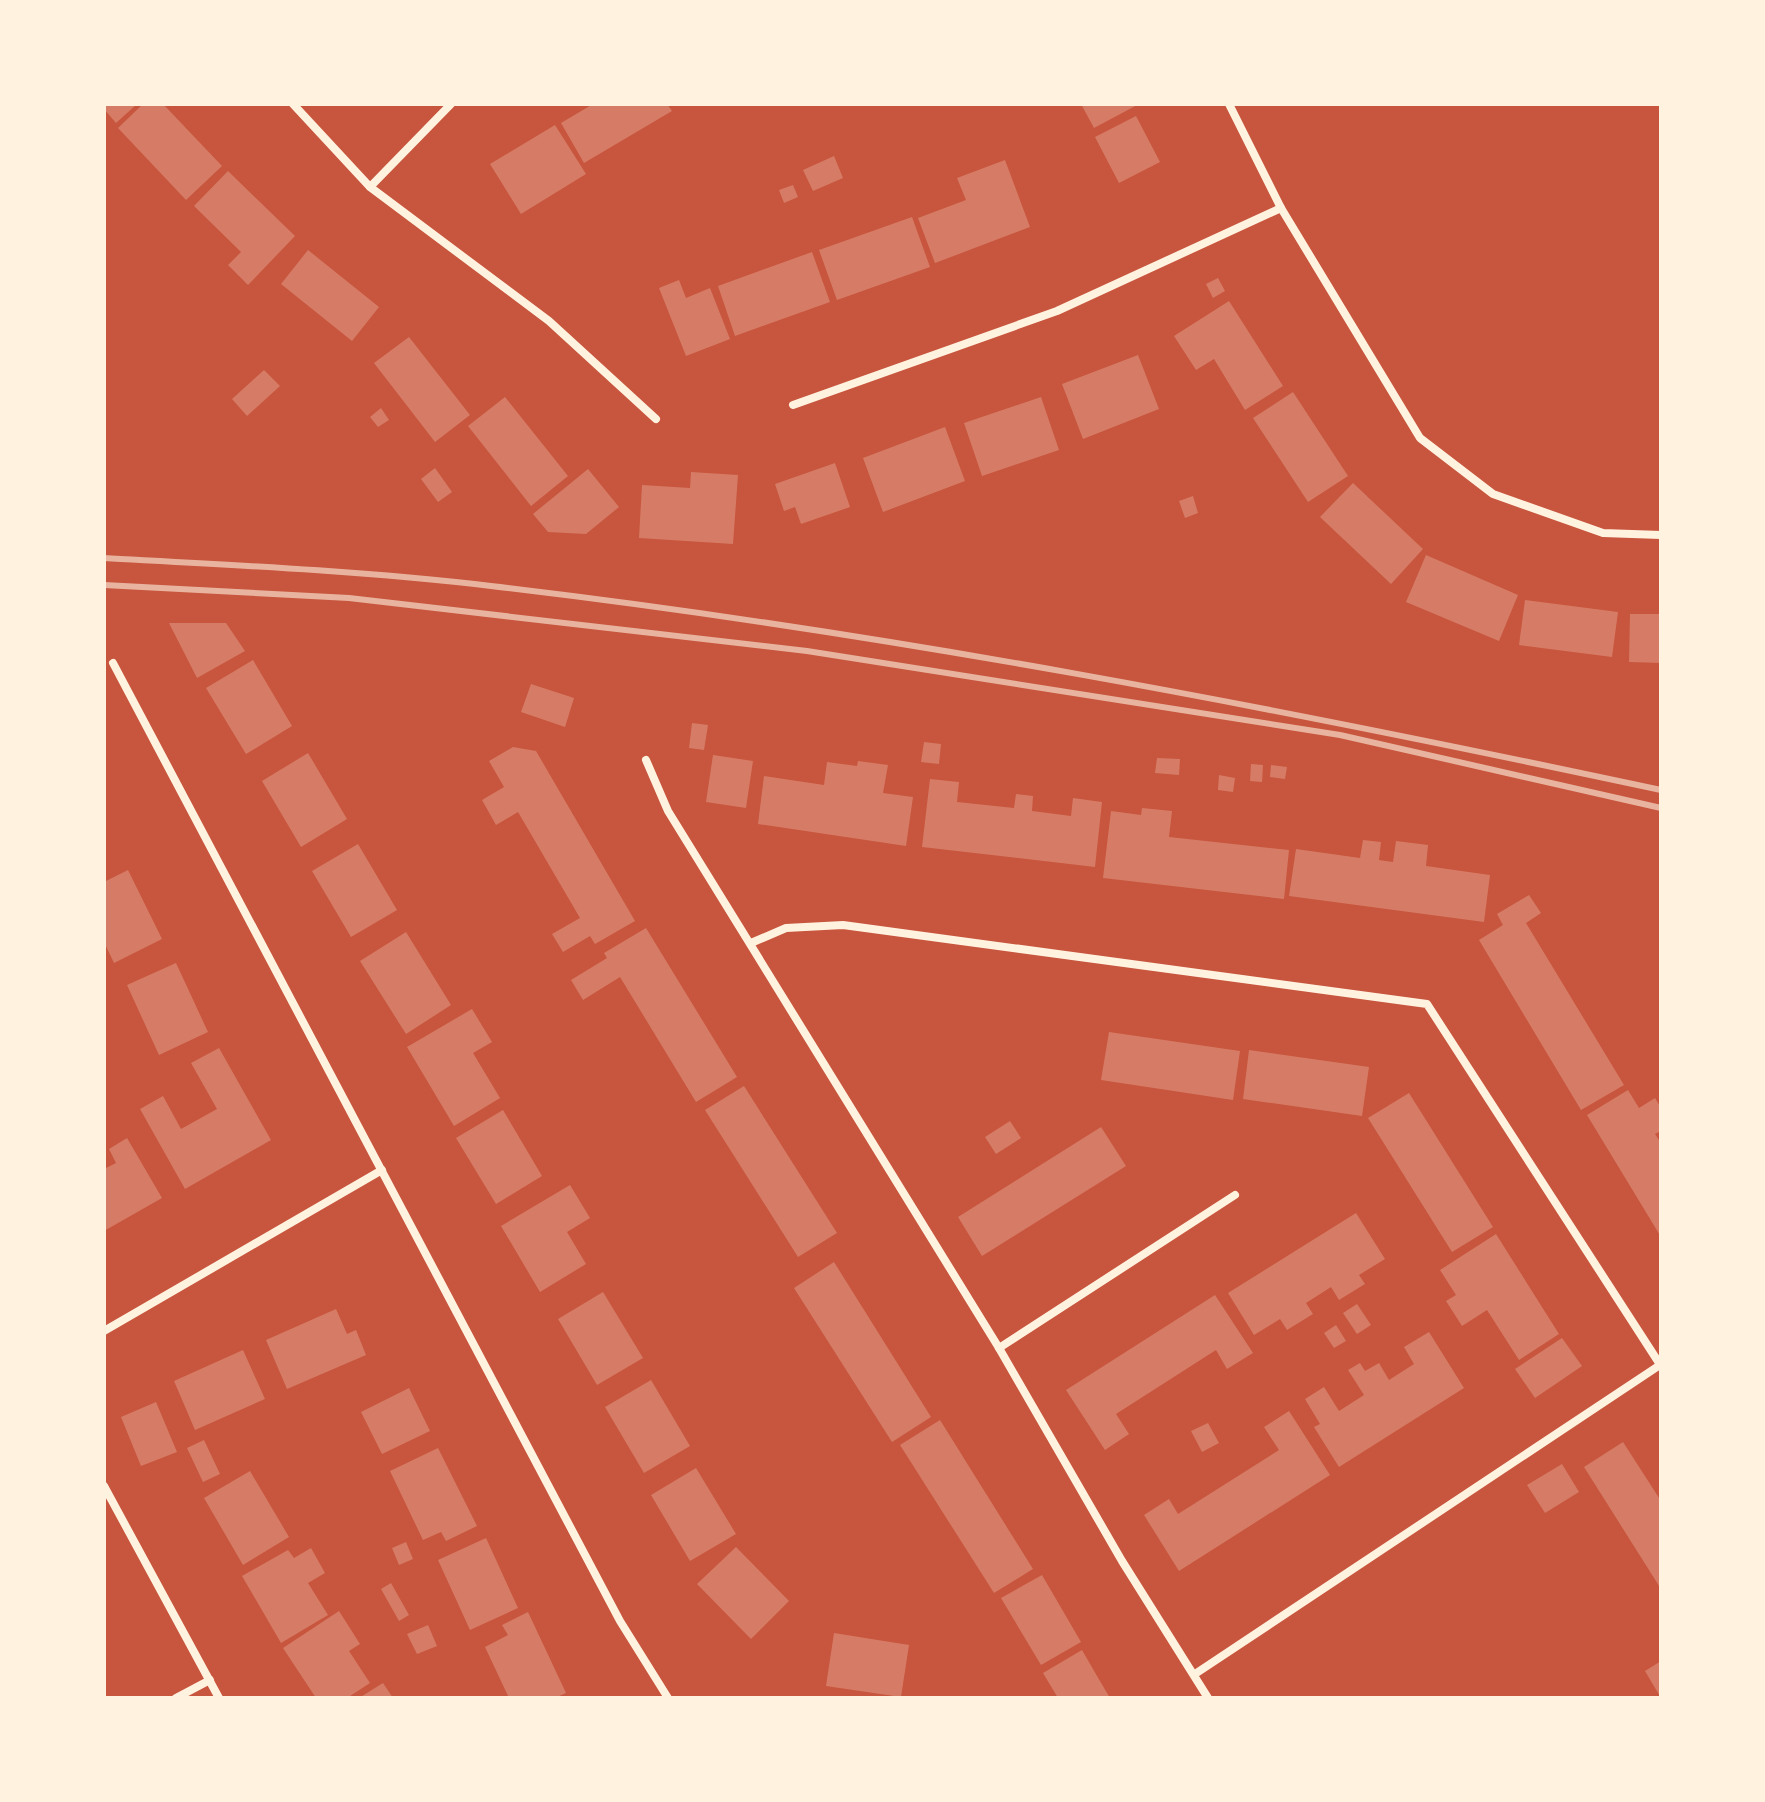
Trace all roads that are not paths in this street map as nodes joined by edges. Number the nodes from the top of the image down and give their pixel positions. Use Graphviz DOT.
graph roads {
  1 [pos="293,104"];
  2 [pos="451,104"];
  3 [pos="1229,104"];
  4 [pos="370,187"];
  5 [pos="1281,208"];
  6 [pos="793,405"];
  7 [pos="656,419"];
  8 [pos="1661,535"];
  9 [pos="113,663"];
  10 [pos="646,760"];
  11 [pos="751,943"];
  12 [pos="382,1170"];
  13 [pos="1235,1195"];
  14 [pos="104,1331"];
  15 [pos="999,1348"];
  16 [pos="1660,1366"];
  17 [pos="104,1486"];
  18 [pos="1195,1674"];
  19 [pos="210,1680"];
  20 [pos="176,1698"];
  21 [pos="219,1698"];
  22 [pos="668,1698"];
  23 [pos="1208,1698"];
  1 -- 4 [label="street"];
  2 -- 4 [label="street"];
  3 -- 5 [label="street"];
  4 -- 7 [label="street"];
  5 -- 6 [label="street"];
  5 -- 8 [label="street"];
  9 -- 12 [label="street"];
  10 -- 11 [label="street"];
  11 -- 15 [label="street"];
  11 -- 16 [label="street"];
  12 -- 14 [label="street"];
  12 -- 22 [label="street"];
  13 -- 15 [label="street"];
  15 -- 18 [label="street"];
  16 -- 18 [label="street"];
  17 -- 19 [label="street"];
  18 -- 23 [label="street"];
  19 -- 20 [label="street"];
  19 -- 21 [label="street"];
}
